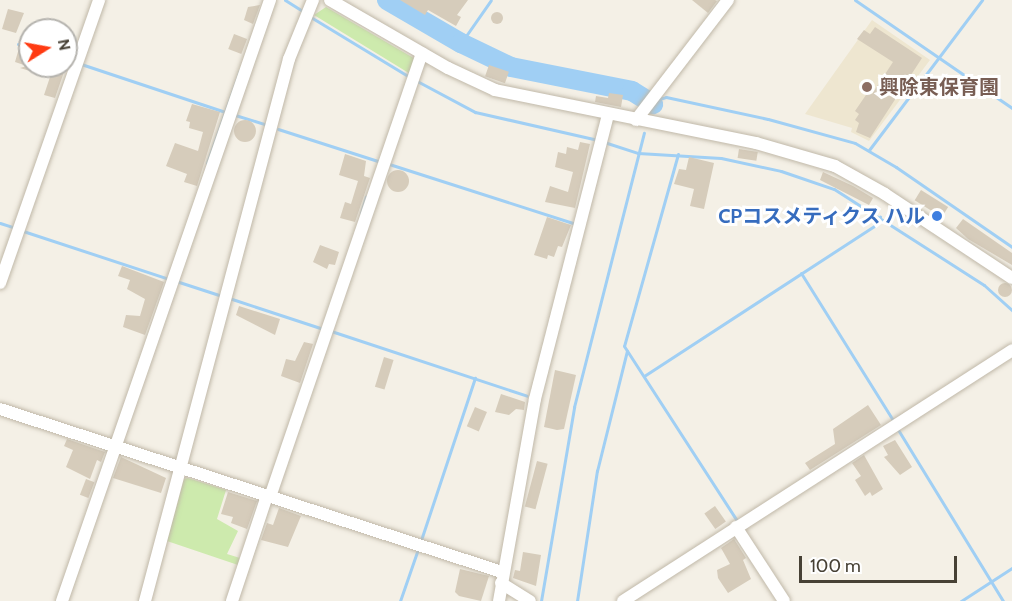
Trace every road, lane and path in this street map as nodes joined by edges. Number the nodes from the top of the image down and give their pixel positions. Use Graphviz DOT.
graph roads {
  1 [pos="99,0"];
  2 [pos="270,0"];
  3 [pos="330,0"];
  4 [pos="728,0"];
  5 [pos="309,9"];
  6 [pos="422,53"];
  7 [pos="608,114"];
  8 [pos="636,120"];
  9 [pos="1012,278"];
  10 [pos="0,283"];
  11 [pos="1012,350"];
  12 [pos="0,409"];
  13 [pos="116,447"];
  14 [pos="181,468"];
  15 [pos="268,496"];
  16 [pos="739,525"];
  17 [pos="502,577"];
  18 [pos="62,601"];
  19 [pos="145,601"];
  20 [pos="232,601"];
  21 [pos="499,601"];
  22 [pos="530,601"];
  23 [pos="622,601"];
  24 [pos="784,601"];
  1 -- 10 [label="street"];
  2 -- 13 [label="street"];
  3 -- 6 [label="street"];
  4 -- 8 [label="street"];
  5 -- 14 [label="street"];
  6 -- 7 [label="street"];
  6 -- 15 [label="street"];
  7 -- 8 [label="street"];
  7 -- 17 [label="street"];
  8 -- 9 [label="street"];
  11 -- 16 [label="street"];
  12 -- 13 [label="street"];
  13 -- 14 [label="street"];
  13 -- 18 [label="street"];
  14 -- 15 [label="street"];
  14 -- 19 [label="street"];
  15 -- 17 [label="street"];
  15 -- 20 [label="street"];
  16 -- 23 [label="street"];
  16 -- 24 [label="street"];
  17 -- 21 [label="street"];
  17 -- 22 [label="street"];
}
